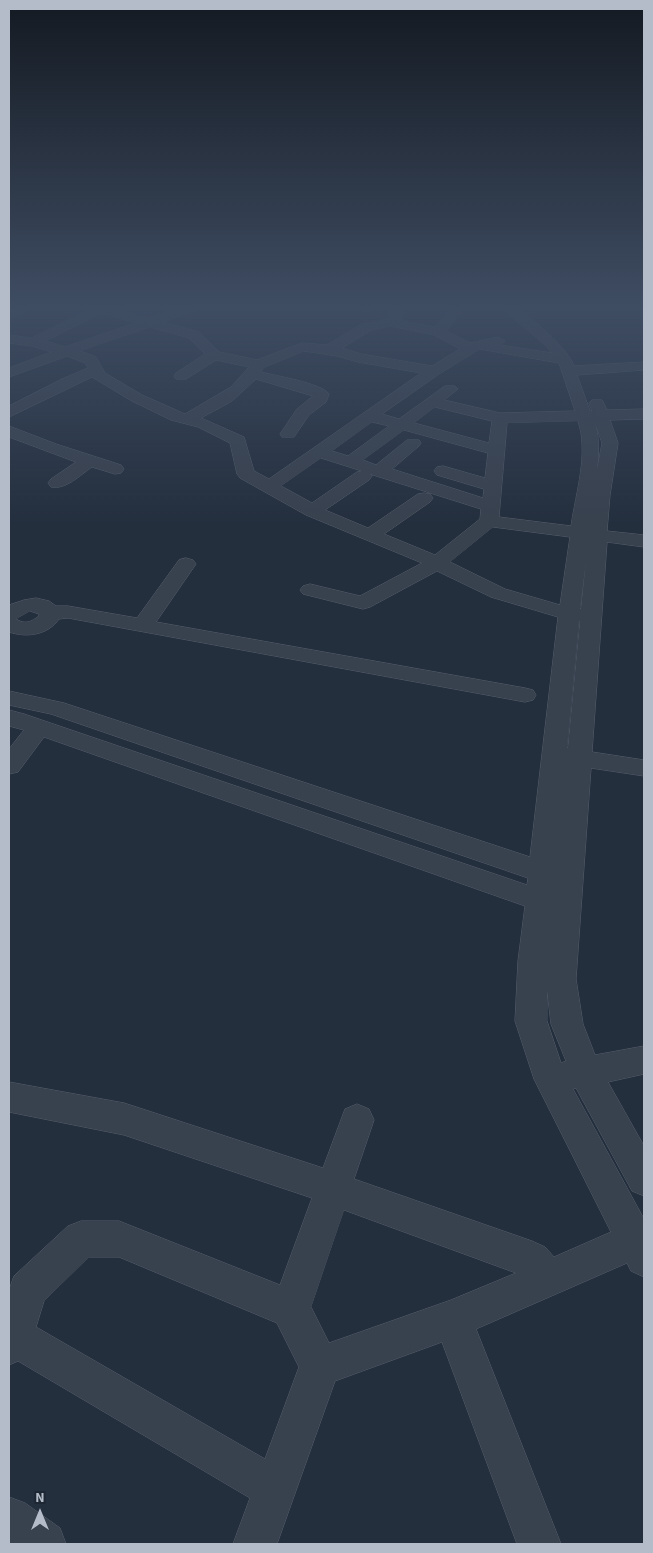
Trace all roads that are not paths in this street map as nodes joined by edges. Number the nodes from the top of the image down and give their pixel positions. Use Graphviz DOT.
graph roads {
  1 [pos="76,378"];
  2 [pos="103,378"];
  3 [pos="244,378"];
  4 [pos="281,378"];
  5 [pos="423,378"];
  6 [pos="577,378"];
  7 [pos="450,389"];
  8 [pos="431,402"];
  9 [pos="9,412"];
  10 [pos="417,413"];
  11 [pos="592,414"];
  12 [pos="644,414"];
  13 [pos="370,416"];
  14 [pos="186,420"];
  15 [pos="401,424"];
  16 [pos="9,431"];
  17 [pos="288,434"];
  18 [pos="498,434"];
  19 [pos="386,436"];
  20 [pos="413,443"];
  21 [pos="319,452"];
  22 [pos="89,460"];
  23 [pos="350,462"];
  24 [pos="115,469"];
  25 [pos="442,471"];
  26 [pos="371,473"];
  27 [pos="57,483"];
  28 [pos="493,486"];
  29 [pos="270,487"];
  30 [pos="425,492"];
  31 [pos="312,511"];
  32 [pos="490,514"];
  33 [pos="589,534"];
  34 [pos="370,535"];
  35 [pos="644,540"];
  36 [pos="437,563"];
  37 [pos="186,564"];
  38 [pos="310,590"];
  39 [pos="50,613"];
  40 [pos="9,615"];
  41 [pos="580,615"];
  42 [pos="9,624"];
  43 [pos="144,624"];
  44 [pos="525,695"];
  45 [pos="9,698"];
  46 [pos="9,718"];
  47 [pos="39,727"];
  48 [pos="555,754"];
  49 [pos="580,758"];
  50 [pos="9,766"];
  51 [pos="644,768"];
  52 [pos="542,872"];
  53 [pos="568,893"];
  54 [pos="539,900"];
  55 [pos="644,1060"];
  56 [pos="586,1071"];
  57 [pos="550,1078"];
  58 [pos="9,1097"];
  59 [pos="357,1120"];
  60 [pos="644,1179"];
  61 [pos="333,1188"];
  62 [pos="641,1245"];
  63 [pos="548,1278"];
  64 [pos="291,1309"];
  65 [pos="453,1319"];
  66 [pos="11,1341"];
  67 [pos="320,1366"];
  68 [pos="275,1489"];
  69 [pos="9,1519"];
  70 [pos="44,1544"];
  71 [pos="255,1544"];
  72 [pos="539,1544"];
  1 -- 9 [label="street"];
  2 -- 14 [label="street"];
  3 -- 14 [label="street"];
  4 -- 17 [label="street"];
  5 -- 13 [label="street"];
  6 -- 11 [label="street"];
  7 -- 8 [label="street"];
  8 -- 10 [label="street"];
  8 -- 18 [label="street"];
  10 -- 15 [label="street"];
  10 -- 18 [label="street"];
  11 -- 12 [label="street"];
  11 -- 18 [label="street"];
  11 -- 33 [label="street"];
  13 -- 15 [label="street"];
  13 -- 21 [label="street"];
  14 -- 29 [label="street"];
  15 -- 18 [label="street"];
  15 -- 19 [label="street"];
  16 -- 22 [label="street"];
  18 -- 28 [label="street"];
  19 -- 20 [label="street"];
  19 -- 23 [label="street"];
  20 -- 25 [label="street"];
  20 -- 26 [label="street"];
  21 -- 23 [label="street"];
  21 -- 29 [label="street"];
  22 -- 24 [label="street"];
  22 -- 27 [label="street"];
  23 -- 26 [label="street"];
  25 -- 28 [label="street"];
  25 -- 30 [label="street"];
  26 -- 30 [label="street"];
  26 -- 31 [label="street"];
  28 -- 32 [label="street"];
  29 -- 31 [label="street"];
  30 -- 32 [label="street"];
  30 -- 34 [label="street"];
  31 -- 34 [label="street"];
  32 -- 33 [label="street"];
  32 -- 36 [label="street"];
  33 -- 35 [label="street"];
  33 -- 41 [label="street"];
  34 -- 36 [label="street"];
  36 -- 38 [label="street"];
  36 -- 41 [label="street"];
  37 -- 43 [label="street"];
  39 -- 40 [label="street"];
  39 -- 42 [label="street"];
  39 -- 43 [label="street"];
  41 -- 48 [label="street"];
  41 -- 49 [label="street"];
  43 -- 44 [label="street"];
  45 -- 52 [label="street"];
  46 -- 47 [label="street"];
  47 -- 50 [label="street"];
  47 -- 54 [label="street"];
  48 -- 49 [label="street"];
  48 -- 52 [label="street"];
  49 -- 51 [label="street"];
  49 -- 53 [label="street"];
  52 -- 53 [label="street"];
  52 -- 54 [label="street"];
  53 -- 54 [label="street"];
  53 -- 56 [label="street"];
  54 -- 57 [label="street"];
  55 -- 56 [label="street"];
  56 -- 57 [label="street"];
  56 -- 60 [label="street"];
  57 -- 62 [label="street"];
  58 -- 61 [label="street"];
  59 -- 61 [label="street"];
  61 -- 63 [label="street"];
  61 -- 64 [label="street"];
  62 -- 63 [label="street"];
  63 -- 65 [label="street"];
  64 -- 66 [label="street"];
  64 -- 67 [label="street"];
  65 -- 67 [label="street"];
  65 -- 72 [label="street"];
  66 -- 68 [label="street"];
  67 -- 68 [label="street"];
  68 -- 71 [label="street"];
  69 -- 70 [label="street"];
}
